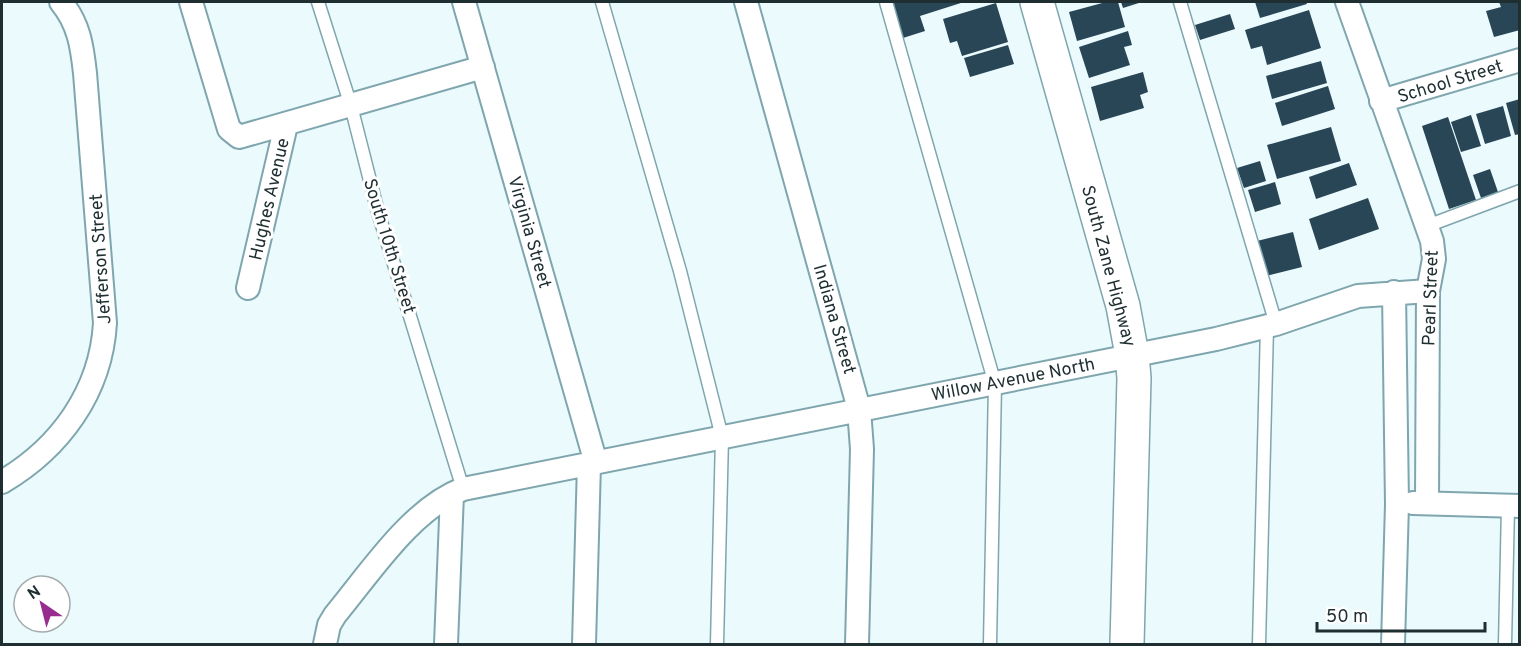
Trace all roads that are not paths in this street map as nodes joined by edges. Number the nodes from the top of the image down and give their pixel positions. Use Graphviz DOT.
graph roads {
  1 [pos="61,2"];
  2 [pos="191,2"];
  3 [pos="318,2"];
  4 [pos="602,2"];
  5 [pos="746,2"];
  6 [pos="886,2"];
  7 [pos="1037,2"];
  8 [pos="1180,2"];
  9 [pos="1347,2"];
  10 [pos="470,3"];
  11 [pos="1520,60"];
  12 [pos="483,68"];
  13 [pos="1381,102"];
  14 [pos="351,106"];
  15 [pos="286,125"];
  16 [pos="1520,191"];
  17 [pos="1427,226"];
  18 [pos="248,288"];
  19 [pos="1428,291"];
  20 [pos="1394,292"];
  21 [pos="1271,325"];
  22 [pos="1132,355"];
  23 [pos="995,384"];
  24 [pos="859,409"];
  25 [pos="722,437"];
  26 [pos="593,463"];
  27 [pos="2,482"];
  28 [pos="457,491"];
  29 [pos="1427,501"];
  30 [pos="1397,504"];
  31 [pos="1514,506"];
  32 [pos="325,645"];
  33 [pos="446,645"];
  34 [pos="584,645"];
  35 [pos="717,645"];
  36 [pos="857,645"];
  37 [pos="990,645"];
  38 [pos="1127,645"];
  39 [pos="1259,645"];
  40 [pos="1393,645"];
  41 [pos="1505,645"];
  1 -- 27 [label="street, Jefferson Street"];
  2 -- 15 [label="street, Hughes Avenue"];
  3 -- 14 [label="lane, South 10th Street"];
  4 -- 25 [label="lane"];
  5 -- 24 [label="street, Indiana Street"];
  6 -- 23 [label="lane"];
  7 -- 22 [label="street, South Zane Highway"];
  8 -- 21 [label="lane"];
  9 -- 13 [label="street, Pearl Street"];
  10 -- 12 [label="street, Virginia Street"];
  11 -- 13 [label="street, School Street"];
  12 -- 14 [label="street"];
  12 -- 26 [label="street, Virginia Street"];
  13 -- 17 [label="street, Pearl Street"];
  14 -- 15 [label="street"];
  14 -- 28 [label="lane, South 10th Street"];
  15 -- 18 [label="street, Hughes Avenue"];
  16 -- 17 [label="lane"];
  17 -- 19 [label="street, Pearl Street"];
  19 -- 20 [label="street, Willow Avenue North"];
  19 -- 29 [label="street, Pearl Street"];
  20 -- 21 [label="street, Willow Avenue North"];
  20 -- 30 [label="street, Pearl Street"];
  21 -- 22 [label="street, Willow Avenue North"];
  21 -- 39 [label="lane"];
  22 -- 23 [label="street, Willow Avenue North"];
  22 -- 38 [label="street, South Zane Highway"];
  23 -- 24 [label="street, Willow Avenue North"];
  23 -- 37 [label="lane"];
  24 -- 25 [label="street, Willow Avenue North"];
  24 -- 36 [label="street, Indiana Street"];
  25 -- 26 [label="street, Willow Avenue North"];
  25 -- 35 [label="lane"];
  26 -- 28 [label="street, Willow Avenue North"];
  26 -- 34 [label="street, Virginia Street"];
  28 -- 32 [label="street, Willow Avenue North"];
  28 -- 33 [label="street"];
  29 -- 30 [label="street"];
  29 -- 31 [label="street"];
  30 -- 40 [label="street, Pearl Street"];
  31 -- 41 [label="lane"];
}
